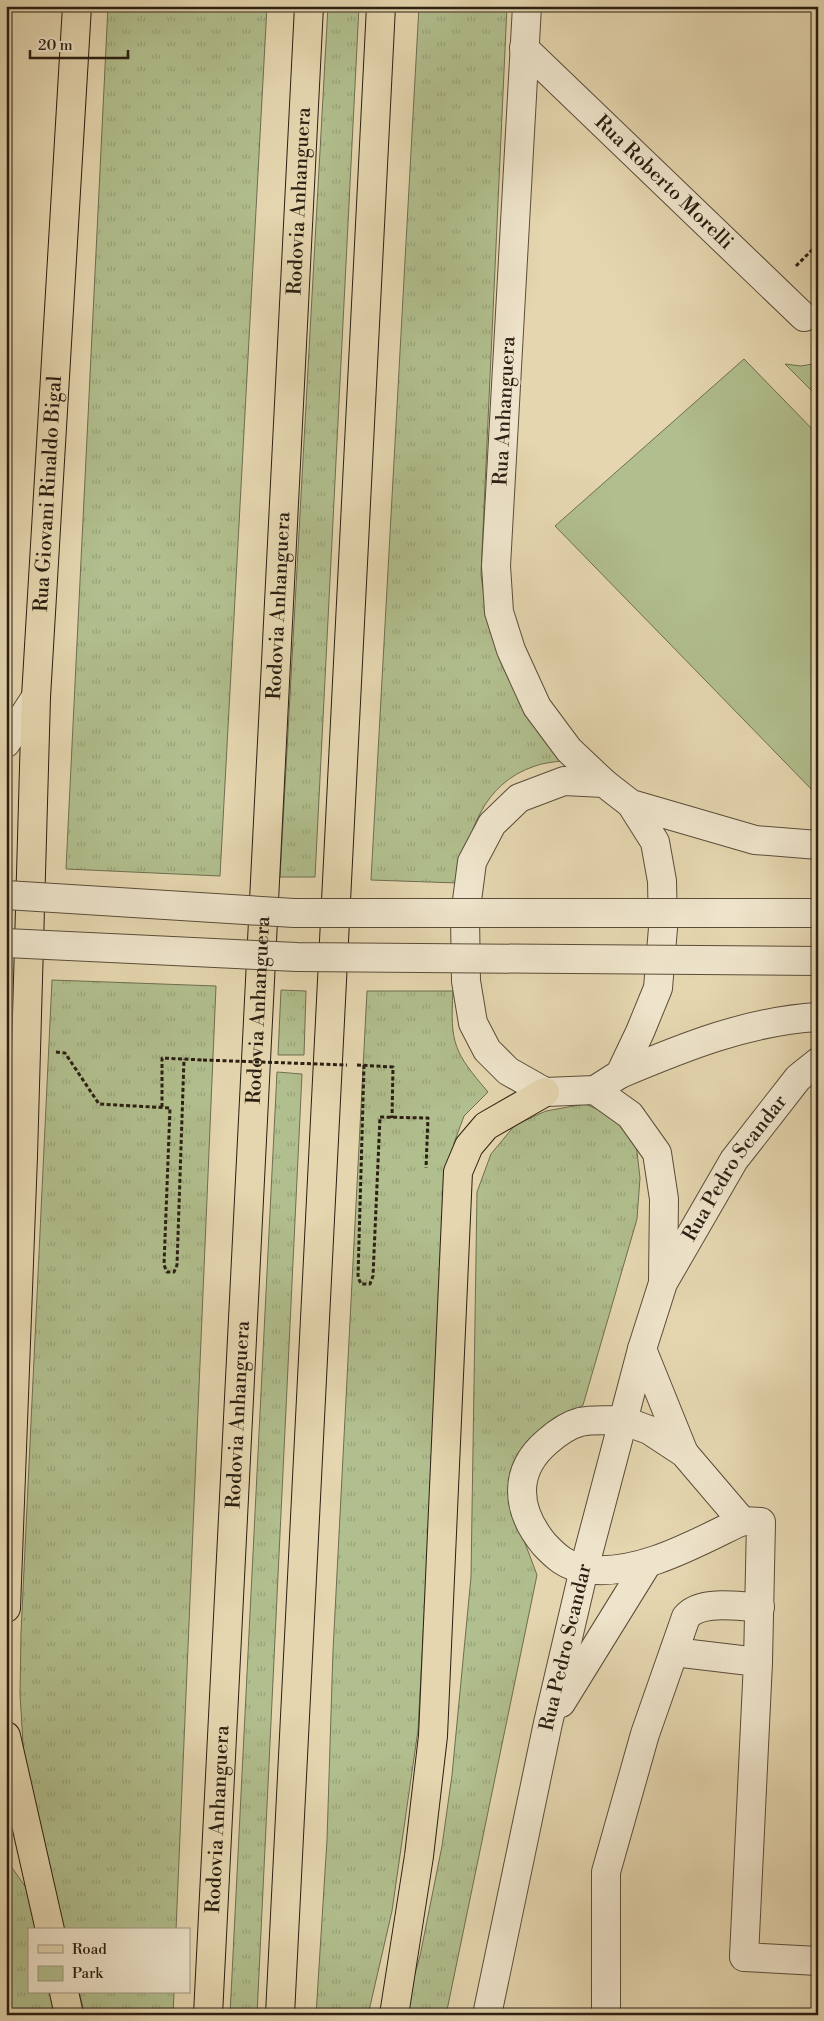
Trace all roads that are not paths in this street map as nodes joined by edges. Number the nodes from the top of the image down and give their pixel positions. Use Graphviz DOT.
graph roads {
  1 [pos="76,6"];
  2 [pos="309,6"];
  3 [pos="380,6"];
  4 [pos="526,6"];
  5 [pos="524,48"];
  6 [pos="804,317"];
  7 [pos="36,697"];
  8 [pos="6,743"];
  9 [pos="604,783"];
  10 [pos="631,804"];
  11 [pos="818,845"];
  12 [pos="6,895"];
  13 [pos="818,913"];
  14 [pos="6,942"];
  15 [pos="818,961"];
  16 [pos="818,1016"];
  17 [pos="818,1062"];
  18 [pos="620,1074"];
  19 [pos="595,1090"];
  20 [pos="545,1092"];
  21 [pos="6,1111"];
  22 [pos="23,1156"];
  23 [pos="663,1283"];
  24 [pos="642,1349"];
  25 [pos="622,1420"];
  26 [pos="684,1452"];
  27 [pos="742,1521"];
  28 [pos="646,1564"];
  29 [pos="584,1569"];
  30 [pos="6,1608"];
  31 [pos="760,1608"];
  32 [pos="674,1652"];
  33 [pos="758,1662"];
  34 [pos="548,1723"];
  35 [pos="6,1736"];
  36 [pos="50,1928"];
  37 [pos="818,1961"];
  38 [pos="64,1994"];
  39 [pos="69,2015"];
  40 [pos="208,2015"];
  41 [pos="280,2015"];
  42 [pos="394,2015"];
  43 [pos="487,2015"];
  44 [pos="606,2015"];
  1 -- 7 [label="main road, Rua Giovani Rinaldo Bigal"];
  2 -- 40 [label="main road, Rodovia Anhanguera"];
  3 -- 41 [label="main road"];
  4 -- 5 [label="street, Rua Anhanguera"];
  5 -- 6 [label="street, Rua Roberto Morelli"];
  5 -- 9 [label="street, Rua Anhanguera"];
  7 -- 8 [label="street"];
  7 -- 22 [label="main road, Rua Giovani Rinaldo Bigal"];
  9 -- 10 [label="street, Rua Anhanguera"];
  9 -- 20 [label="street"];
  10 -- 11 [label="street"];
  10 -- 18 [label="street"];
  12 -- 13 [label="street, bridge"];
  14 -- 15 [label="street, bridge"];
  16 -- 18 [label="street"];
  17 -- 23 [label="street, Rua Pedro Scandar"];
  18 -- 19 [label="street"];
  19 -- 20 [label="street"];
  19 -- 23 [label="street, Rua Pedro Scandar"];
  20 -- 42 [label="main road"];
  21 -- 22 [label="street"];
  22 -- 30 [label="main road, Rua Giovani Rinaldo Bigal"];
  23 -- 24 [label="street, Rua Pedro Scandar"];
  24 -- 25 [label="street, Rua Pedro Scandar"];
  24 -- 26 [label="street"];
  25 -- 26 [label="street"];
  25 -- 29 [label="street, Rua Pedro Scandar"];
  25 -- 29 [label="street"];
  26 -- 27 [label="street"];
  27 -- 28 [label="street"];
  27 -- 31 [label="street"];
  28 -- 29 [label="street"];
  28 -- 34 [label="street"];
  29 -- 34 [label="street, Rua Pedro Scandar"];
  31 -- 32 [label="street"];
  31 -- 33 [label="street"];
  32 -- 33 [label="street"];
  32 -- 44 [label="street"];
  33 -- 37 [label="street"];
  34 -- 43 [label="street, Rua Pedro Scandar"];
  35 -- 36 [label="main road"];
  38 -- 39 [label="main road"];
}
